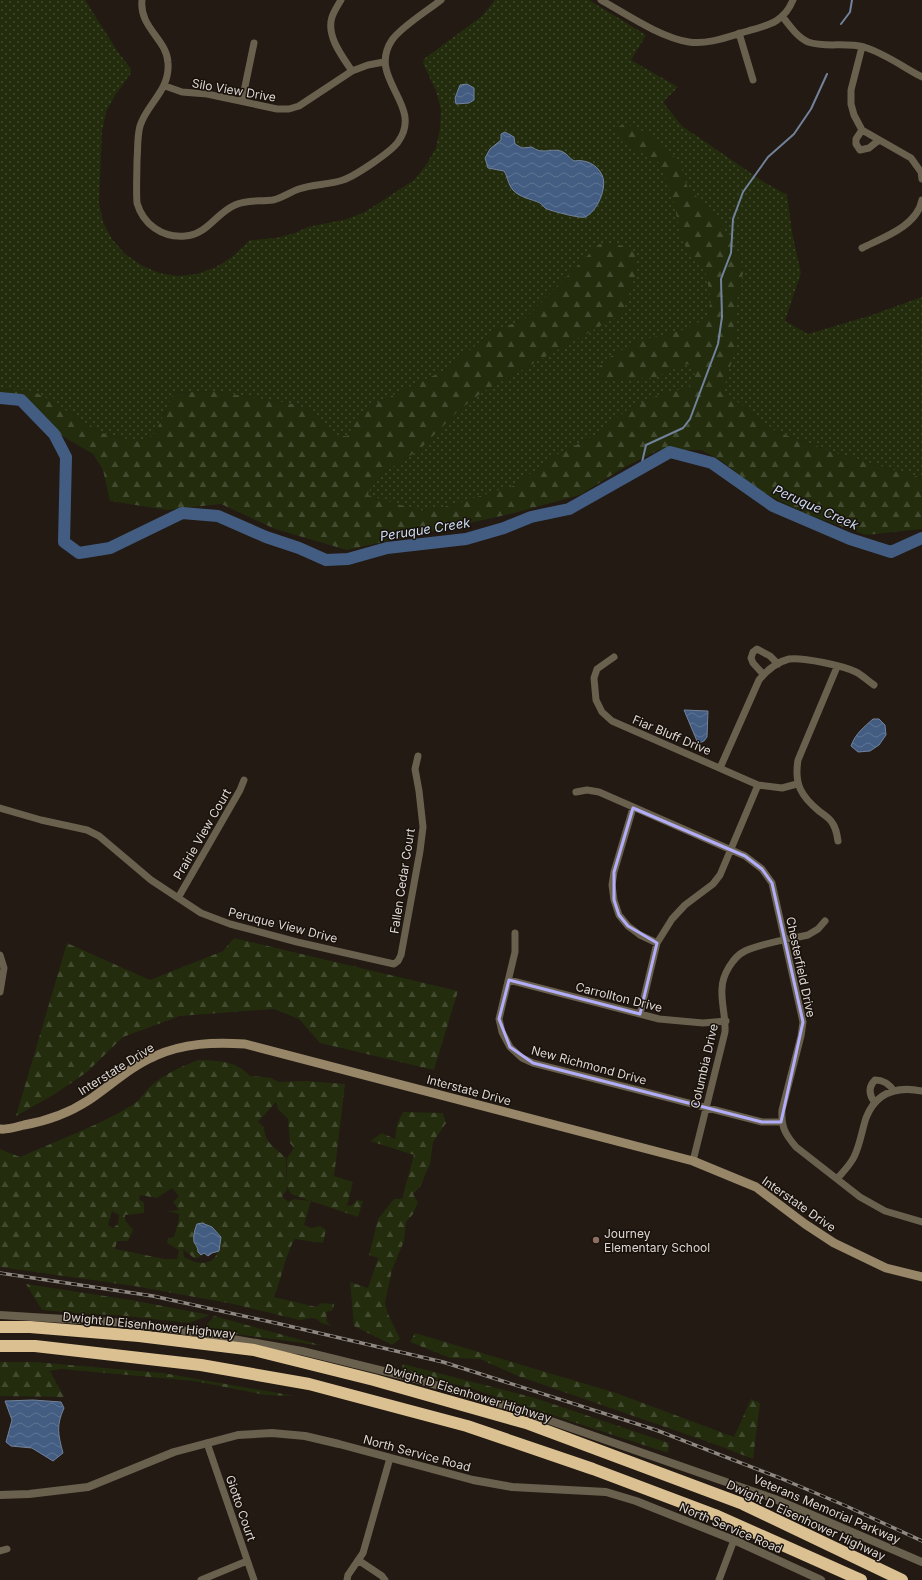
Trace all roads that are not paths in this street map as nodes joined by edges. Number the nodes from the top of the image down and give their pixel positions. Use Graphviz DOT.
graph roads {
  1 [pos="142,0"];
  2 [pos="341,0"];
  3 [pos="441,0"];
  4 [pos="601,0"];
  5 [pos="793,0"];
  6 [pos="782,16"];
  7 [pos="739,33"];
  8 [pos="254,43"];
  9 [pos="862,47"];
  10 [pos="384,62"];
  11 [pos="352,71"];
  12 [pos="922,77"];
  13 [pos="753,80"];
  14 [pos="165,86"];
  15 [pos="242,101"];
  16 [pos="862,130"];
  17 [pos="879,140"];
  18 [pos="920,169"];
  19 [pos="922,179"];
  20 [pos="922,200"];
  21 [pos="862,248"];
  22 [pos="614,657"];
  23 [pos="778,664"];
  24 [pos="837,667"];
  25 [pos="763,674"];
  26 [pos="874,685"];
  27 [pos="418,756"];
  28 [pos="720,768"];
  29 [pos="244,780"];
  30 [pos="797,784"];
  31 [pos="758,785"];
  32 [pos="576,792"];
  33 [pos="0,808"];
  34 [pos="633,808"];
  35 [pos="838,841"];
  36 [pos="730,850"];
  37 [pos="178,898"];
  38 [pos="826,921"];
  39 [pos="515,933"];
  40 [pos="785,940"];
  41 [pos="657,943"];
  42 [pos="0,955"];
  43 [pos="398,961"];
  44 [pos="509,980"];
  45 [pos="0,992"];
  46 [pos="640,1014"];
  47 [pos="726,1020"];
  48 [pos="894,1091"];
  49 [pos="922,1091"];
  50 [pos="875,1103"];
  51 [pos="706,1108"];
  52 [pos="781,1122"];
  53 [pos="0,1129"];
  54 [pos="693,1161"];
  55 [pos="838,1179"];
  56 [pos="922,1222"];
  57 [pos="922,1277"];
  58 [pos="0,1315"];
  59 [pos="0,1327"];
  60 [pos="0,1346"];
  61 [pos="208,1443"];
  62 [pos="390,1458"];
  63 [pos="0,1495"];
  64 [pos="734,1540"];
  65 [pos="358,1560"];
  66 [pos="247,1561"];
  67 [pos="922,1562"];
  68 [pos="201,1580"];
  69 [pos="254,1580"];
  70 [pos="347,1580"];
  71 [pos="385,1580"];
  72 [pos="719,1580"];
  73 [pos="821,1580"];
  74 [pos="861,1580"];
  75 [pos="902,1580"];
  1 -- 14 [label="street"];
  2 -- 11 [label="street"];
  3 -- 10 [label="street"];
  4 -- 7 [label="street"];
  5 -- 6 [label="street"];
  6 -- 7 [label="street"];
  6 -- 9 [label="street"];
  7 -- 13 [label="street"];
  8 -- 15 [label="street"];
  9 -- 12 [label="street"];
  9 -- 16 [label="street"];
  10 -- 11 [label="street, Silo View Drive"];
  10 -- 14 [label="street"];
  11 -- 15 [label="street, Silo View Drive"];
  14 -- 15 [label="street, Silo View Drive"];
  16 -- 17 [label="street"];
  16 -- 17 [label="street"];
  17 -- 18 [label="street"];
  18 -- 19 [label="street"];
  20 -- 21 [label="street"];
  22 -- 28 [label="street, Fiar Bluff Drive"];
  23 -- 24 [label="street"];
  23 -- 25 [label="street"];
  23 -- 25 [label="street"];
  24 -- 26 [label="street"];
  24 -- 30 [label="street"];
  25 -- 28 [label="street"];
  27 -- 43 [label="street, Fallen Cedar Court"];
  28 -- 31 [label="street, Fiar Bluff Drive"];
  29 -- 37 [label="street, Prairie View Court"];
  30 -- 31 [label="street, Fiar Bluff Drive"];
  30 -- 35 [label="street"];
  31 -- 36 [label="street"];
  32 -- 34 [label="street, Chesterfield Drive"];
  33 -- 37 [label="street, Peruque View Drive"];
  34 -- 36 [label="street, Chesterfield Drive"];
  34 -- 41 [label="street"];
  36 -- 40 [label="street, Chesterfield Drive"];
  36 -- 41 [label="street"];
  37 -- 43 [label="street, Peruque View Drive"];
  38 -- 40 [label="street, Columbia Drive"];
  39 -- 44 [label="street, New Richmond Drive"];
  40 -- 47 [label="street, Columbia Drive"];
  40 -- 52 [label="street, Chesterfield Drive"];
  41 -- 46 [label="street"];
  42 -- 45 [label="street"];
  44 -- 46 [label="street, Carrollton Drive"];
  44 -- 51 [label="street, New Richmond Drive"];
  46 -- 47 [label="street, Carrollton Drive"];
  47 -- 51 [label="street, Columbia Drive"];
  48 -- 49 [label="street"];
  48 -- 50 [label="street"];
  48 -- 50 [label="street"];
  50 -- 55 [label="street"];
  51 -- 52 [label="street, New Richmond Drive"];
  51 -- 54 [label="street, Columbia Drive"];
  52 -- 55 [label="street"];
  53 -- 54 [label="main road, Interstate Drive"];
  54 -- 57 [label="main road, Interstate Drive"];
  55 -- 56 [label="street"];
  58 -- 67 [label="street, Veterans Memorial Parkway"];
  59 -- 75 [label="highway, Dwight D Eisenhower Highway"];
  60 -- 74 [label="highway"];
  61 -- 62 [label="street, North Service Road"];
  61 -- 63 [label="street, North Service Road"];
  61 -- 66 [label="street, Giotto Court"];
  62 -- 64 [label="street, North Service Road"];
  62 -- 65 [label="street"];
  64 -- 72 [label="street"];
  64 -- 73 [label="street, North Service Road"];
  65 -- 70 [label="street"];
  65 -- 71 [label="street"];
  66 -- 68 [label="street"];
  66 -- 69 [label="street, Giotto Court"];
}
